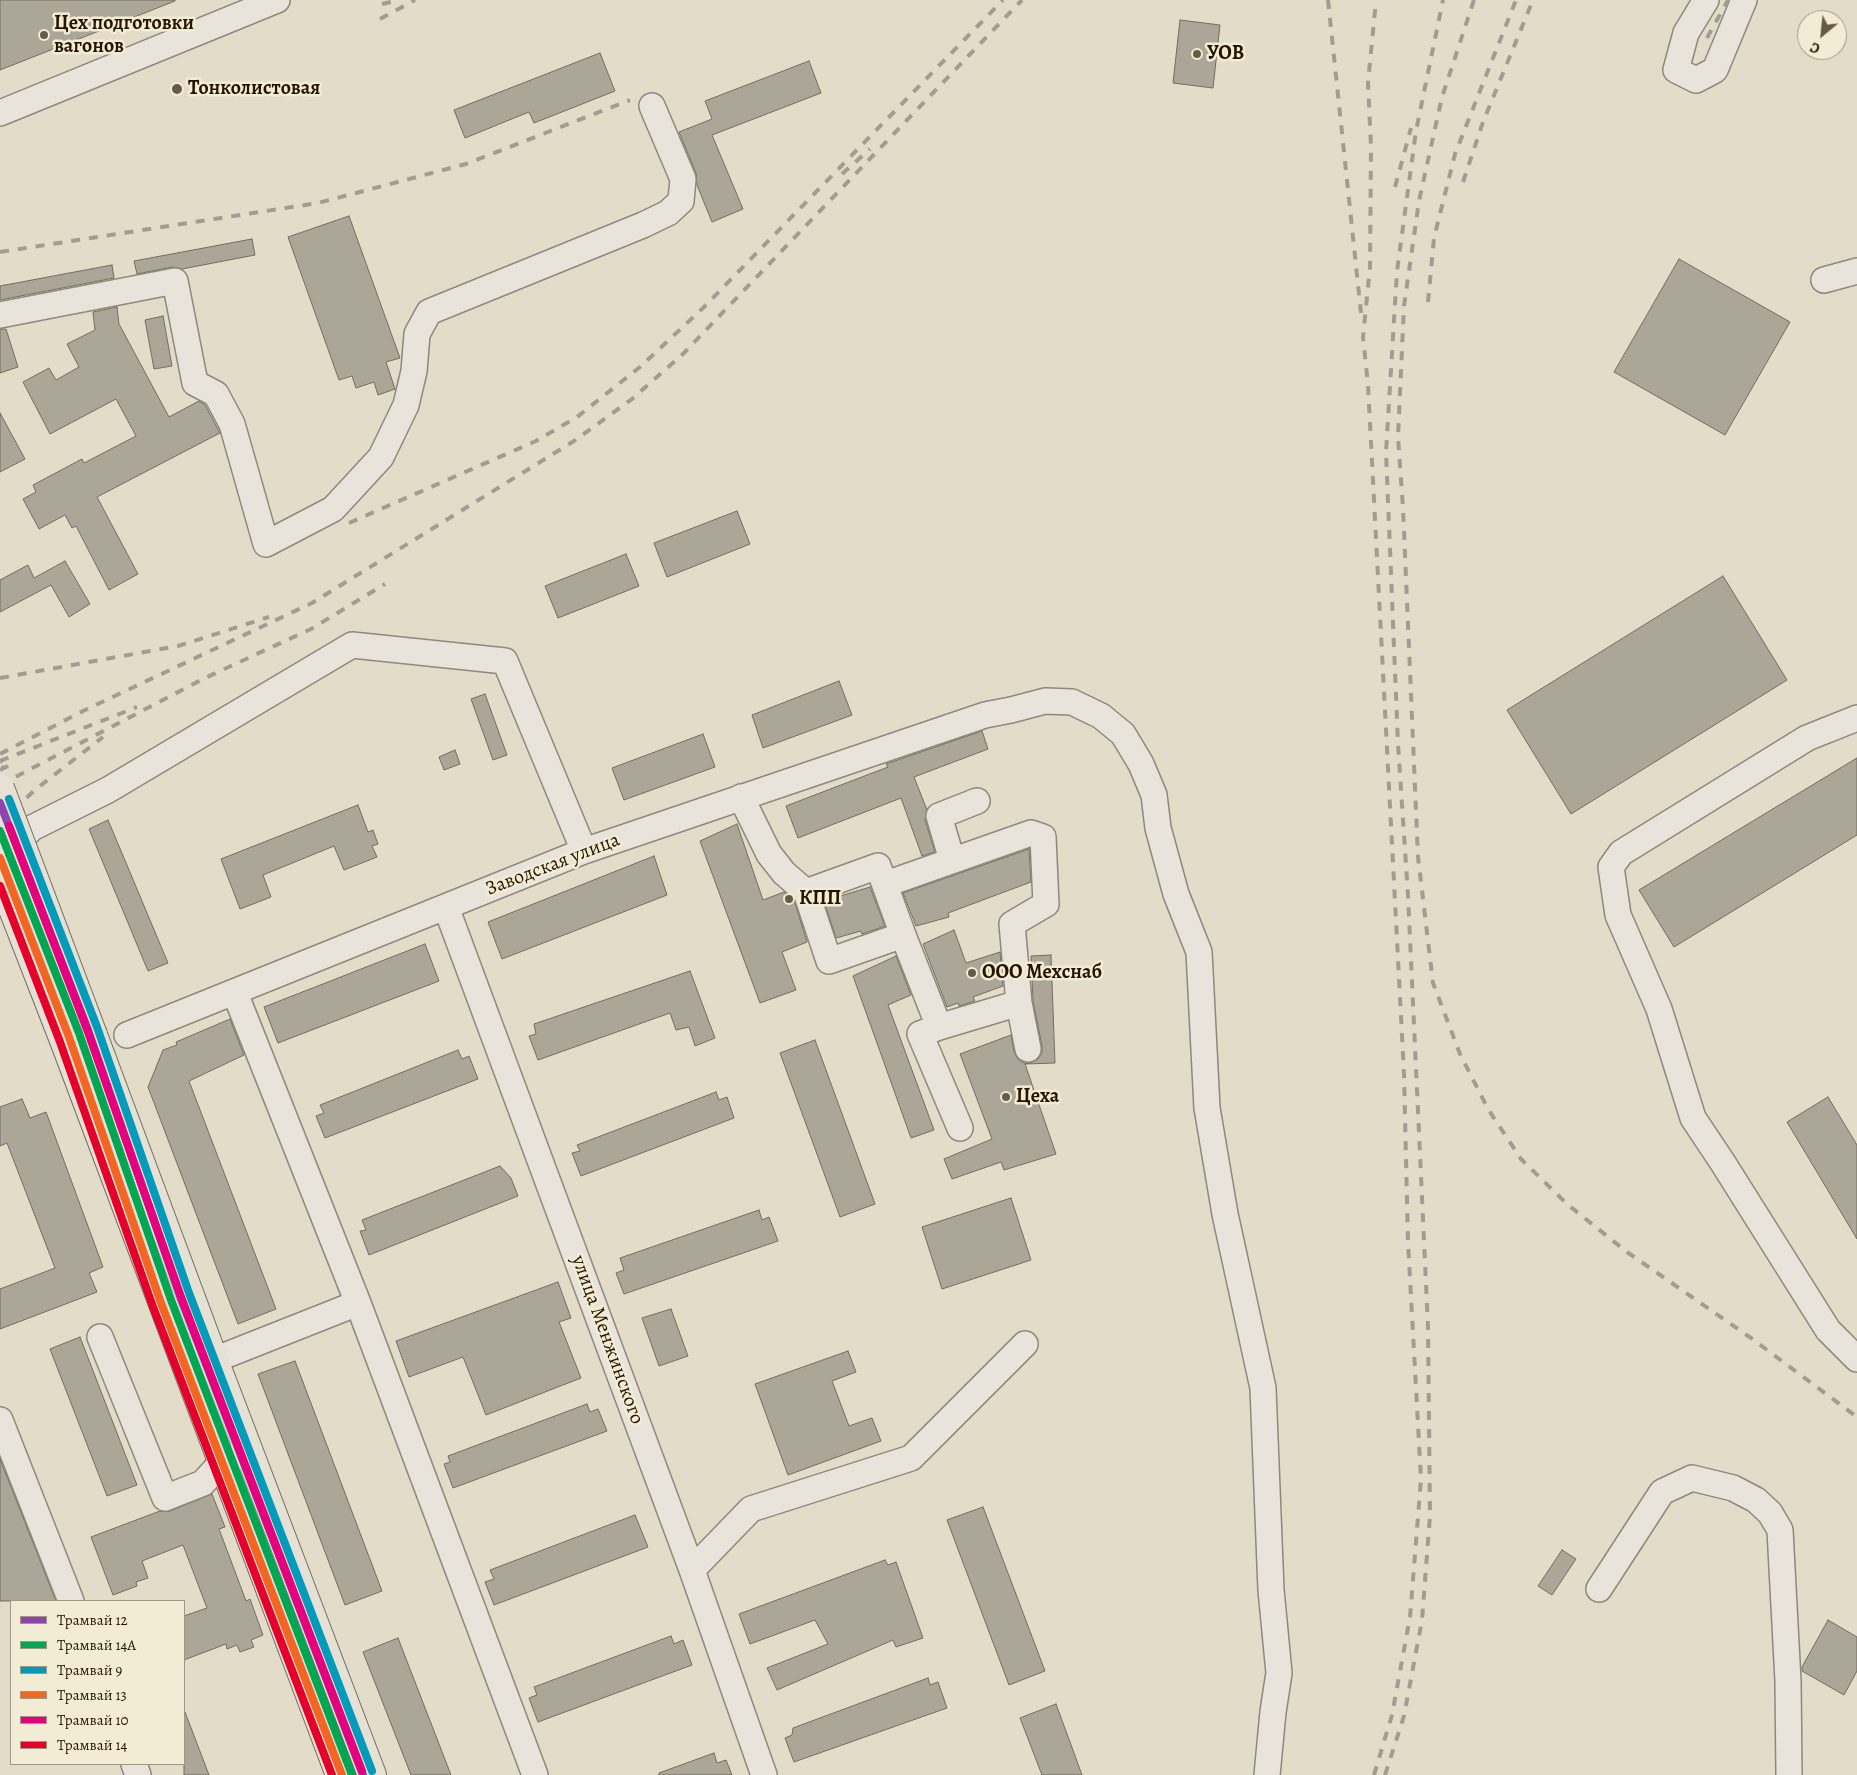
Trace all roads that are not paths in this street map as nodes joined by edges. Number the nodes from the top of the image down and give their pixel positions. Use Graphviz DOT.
graph roads {
  1 [pos="277,0"];
  2 [pos="1706,0"];
  3 [pos="1744,0"];
  4 [pos="652,106"];
  5 [pos="0,113"];
  6 [pos="1857,271"];
  7 [pos="1824,280"];
  8 [pos="0,315"];
  9 [pos="1857,718"];
  10 [pos="0,788"];
  11 [pos="741,797"];
  12 [pos="977,801"];
  13 [pos="584,851"];
  14 [pos="952,860"];
  15 [pos="0,861"];
  16 [pos="0,876"];
  17 [pos="886,884"];
  18 [pos="806,892"];
  19 [pos="446,907"];
  20 [pos="903,935"];
  21 [pos="235,993"];
  22 [pos="1019,1003"];
  23 [pos="940,1027"];
  24 [pos="128,1035"];
  25 [pos="1028,1049"];
  26 [pos="960,1128"];
  27 [pos="358,1303"];
  28 [pos="100,1337"];
  29 [pos="1025,1344"];
  30 [pos="1857,1359"];
  31 [pos="214,1360"];
  32 [pos="0,1420"];
  33 [pos="249,1452"];
  34 [pos="222,1462"];
  35 [pos="692,1570"];
  36 [pos="1599,1589"];
  37 [pos="71,1600"];
  38 [pos="340,1775"];
  39 [pos="372,1775"];
  40 [pos="535,1775"];
  41 [pos="764,1775"];
  42 [pos="1267,1775"];
  43 [pos="1789,1775"];
  1 -- 5 [label="street"];
  2 -- 3 [label="street"];
  4 -- 8 [label="street"];
  6 -- 7 [label="street"];
  9 -- 30 [label="street"];
  10 -- 31 [label="main road, bridge"];
  11 -- 13 [label="street, Заводская улица"];
  11 -- 18 [label="street"];
  11 -- 42 [label="street, Заводская улица"];
  12 -- 14 [label="street"];
  13 -- 15 [label="street"];
  13 -- 19 [label="street, Заводская улица"];
  14 -- 17 [label="street"];
  14 -- 22 [label="street"];
  16 -- 34 [label="main road"];
  17 -- 18 [label="street"];
  17 -- 20 [label="street"];
  18 -- 20 [label="street"];
  19 -- 21 [label="street, Заводская улица"];
  19 -- 35 [label="street, улица Менжинского"];
  20 -- 23 [label="street"];
  21 -- 24 [label="street, Заводская улица"];
  21 -- 27 [label="street"];
  22 -- 23 [label="street"];
  22 -- 25 [label="street"];
  23 -- 26 [label="street"];
  27 -- 31 [label="street"];
  27 -- 40 [label="street"];
  28 -- 34 [label="street"];
  29 -- 35 [label="street"];
  31 -- 33 [label="main road"];
  32 -- 37 [label="street"];
  33 -- 34 [label="street"];
  33 -- 39 [label="main road"];
  34 -- 38 [label="main road"];
  35 -- 41 [label="street, улица Менжинского"];
  36 -- 43 [label="street"];
}
